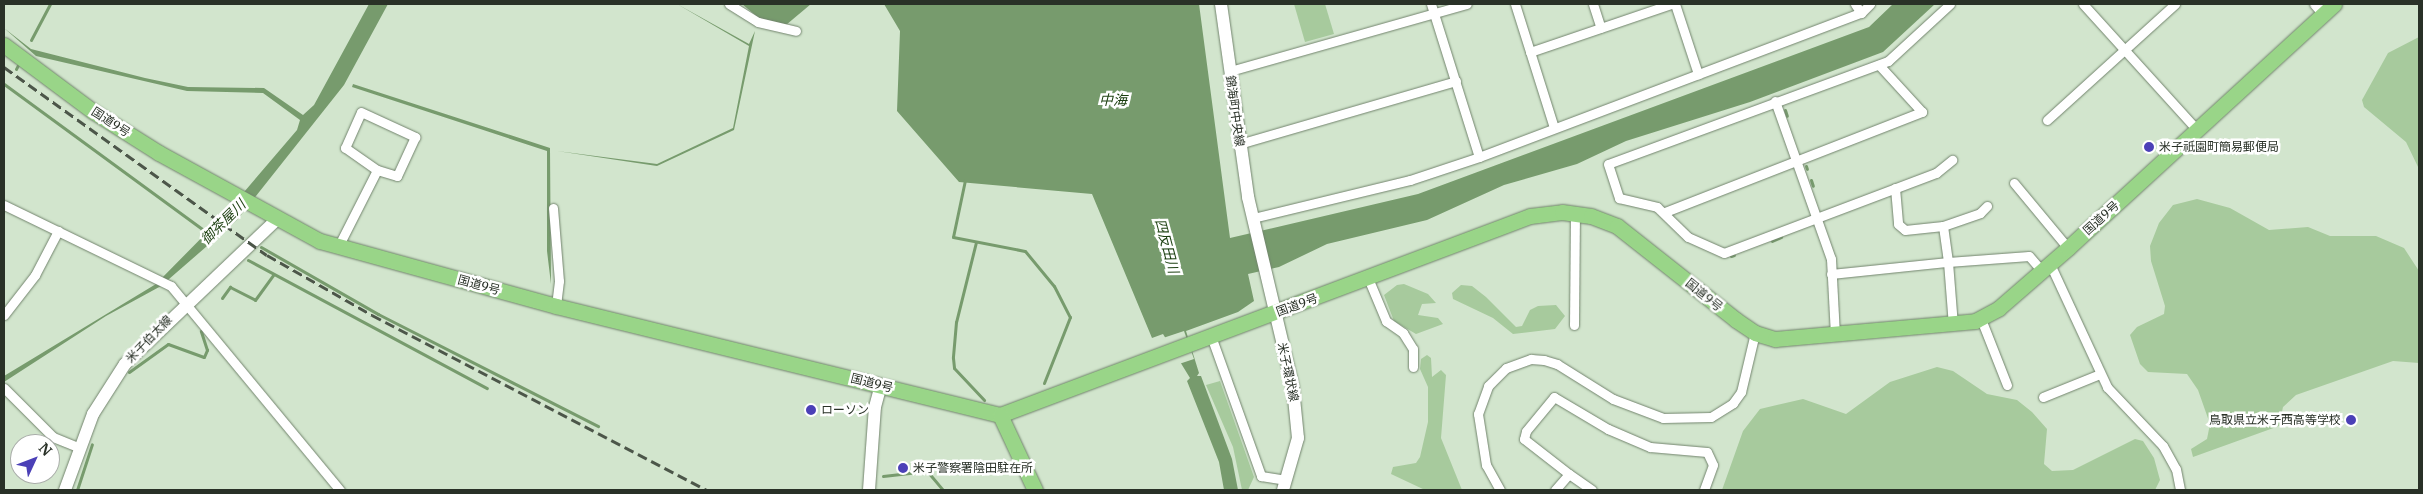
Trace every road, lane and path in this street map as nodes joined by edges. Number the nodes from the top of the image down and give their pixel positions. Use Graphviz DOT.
graph roads {
  1 [pos="730,4"];
  2 [pos="1222,4"];
  3 [pos="1431,4"];
  4 [pos="1467,4"];
  5 [pos="1514,4"];
  6 [pos="1593,4"];
  7 [pos="1671,4"];
  8 [pos="1675,4"];
  9 [pos="1855,4"];
  10 [pos="1870,4"];
  11 [pos="1950,4"];
  12 [pos="2083,4"];
  13 [pos="2175,4"];
  14 [pos="2325,7"];
  15 [pos="1861,13"];
  16 [pos="1435,14"];
  17 [pos="1600,28"];
  18 [pos="796,31"];
  19 [pos="4,45"];
  20 [pos="2124,50"];
  21 [pos="1530,52"];
  22 [pos="1879,65"];
  23 [pos="1230,71"];
  24 [pos="1698,74"];
  25 [pos="1456,81"];
  26 [pos="1775,101"];
  27 [pos="2047,120"];
  28 [pos="1554,128"];
  29 [pos="2198,131"];
  30 [pos="1240,144"];
  31 [pos="1479,156"];
  32 [pos="1796,160"];
  33 [pos="1952,160"];
  34 [pos="377,170"];
  35 [pos="2014,183"];
  36 [pos="1895,188"];
  37 [pos="4,205"];
  38 [pos="1987,206"];
  39 [pos="553,208"];
  40 [pos="1665,212"];
  41 [pos="1575,214"];
  42 [pos="1818,217"];
  43 [pos="1253,218"];
  44 [pos="276,220"];
  45 [pos="1943,226"];
  46 [pos="58,231"];
  47 [pos="338,247"];
  48 [pos="2068,248"];
  49 [pos="1948,262"];
  50 [pos="2046,268"];
  51 [pos="1267,274"];
  52 [pos="1831,274"];
  53 [pos="1368,278"];
  54 [pos="186,302"];
  55 [pos="556,306"];
  56 [pos="1276,313"];
  57 [pos="4,315"];
  58 [pos="1981,319"];
  59 [pos="1574,325"];
  60 [pos="1953,325"];
  61 [pos="1755,333"];
  62 [pos="1211,336"];
  63 [pos="1835,337"];
  64 [pos="1413,368"];
  65 [pos="2100,374"];
  66 [pos="881,385"];
  67 [pos="2007,385"];
  68 [pos="4,388"];
  69 [pos="2043,397"];
  70 [pos="1000,415"];
  71 [pos="80,448"];
  72 [pos="1568,474"];
  73 [pos="1284,485"];
  74 [pos="65,490"];
  75 [pos="340,490"];
  76 [pos="869,490"];
  77 [pos="1035,490"];
  78 [pos="1500,490"];
  79 [pos="1555,490"];
  80 [pos="1592,490"];
  81 [pos="1704,490"];
  82 [pos="2180,490"];
  1 -- 18 [label="street"];
  2 -- 23 [label="main road, 錦海町中央線"];
  3 -- 16 [label="street"];
  4 -- 16 [label="street"];
  5 -- 21 [label="street"];
  6 -- 17 [label="street"];
  7 -- 17 [label="street"];
  8 -- 24 [label="street"];
  9 -- 15 [label="street"];
  10 -- 15 [label="street"];
  11 -- 22 [label="street"];
  12 -- 20 [label="street"];
  13 -- 20 [label="street"];
  14 -- 29 [label="highway, 国道9号"];
  15 -- 24 [label="street"];
  16 -- 23 [label="street"];
  16 -- 25 [label="street"];
  17 -- 21 [label="street"];
  19 -- 44 [label="highway, 国道9号"];
  20 -- 27 [label="street"];
  20 -- 29 [label="street"];
  21 -- 28 [label="street"];
  22 -- 26 [label="street"];
  22 -- 32 [label="street"];
  23 -- 30 [label="main road, 錦海町中央線"];
  24 -- 28 [label="street"];
  25 -- 30 [label="street"];
  25 -- 31 [label="street"];
  26 -- 32 [label="street"];
  26 -- 40 [label="street"];
  28 -- 31 [label="street"];
  29 -- 48 [label="highway, 国道9号"];
  30 -- 43 [label="main road, 錦海町中央線"];
  31 -- 43 [label="street"];
  32 -- 40 [label="street"];
  32 -- 42 [label="street"];
  33 -- 36 [label="street"];
  34 -- 34 [label="street"];
  34 -- 47 [label="street"];
  35 -- 48 [label="street"];
  36 -- 42 [label="street"];
  36 -- 45 [label="street"];
  37 -- 46 [label="street"];
  38 -- 45 [label="street"];
  39 -- 55 [label="street"];
  40 -- 42 [label="street"];
  41 -- 53 [label="highway, 国道9号"];
  41 -- 59 [label="street"];
  41 -- 61 [label="highway, 国道9号"];
  42 -- 52 [label="street"];
  43 -- 51 [label="main road, 錦海町中央線"];
  44 -- 47 [label="highway, 国道9号"];
  44 -- 54 [label="main road, 米子伯太線"];
  45 -- 49 [label="street"];
  46 -- 54 [label="street"];
  46 -- 57 [label="street"];
  47 -- 55 [label="highway, 国道9号"];
  48 -- 50 [label="highway, 国道9号"];
  49 -- 50 [label="street"];
  49 -- 52 [label="street"];
  49 -- 60 [label="street"];
  50 -- 58 [label="highway, 国道9号"];
  50 -- 65 [label="street"];
  51 -- 56 [label="main road, 米子環状線"];
  52 -- 63 [label="street"];
  53 -- 56 [label="highway, 国道9号"];
  53 -- 64 [label="street"];
  54 -- 71 [label="main road, 米子伯太線"];
  54 -- 75 [label="street"];
  55 -- 66 [label="highway, 国道9号"];
  56 -- 62 [label="highway, 国道9号"];
  56 -- 73 [label="main road, 米子環状線"];
  58 -- 60 [label="highway, 国道9号"];
  58 -- 67 [label="street"];
  60 -- 63 [label="highway, 国道9号"];
  61 -- 63 [label="highway, 国道9号"];
  61 -- 78 [label="street"];
  62 -- 70 [label="highway, 国道9号"];
  62 -- 73 [label="street"];
  65 -- 69 [label="street"];
  65 -- 82 [label="street"];
  66 -- 70 [label="highway, 国道9号"];
  66 -- 76 [label="main road"];
  68 -- 71 [label="street"];
  70 -- 77 [label="highway"];
  71 -- 74 [label="main road, 米子伯太線"];
  72 -- 79 [label="street"];
  72 -- 80 [label="street"];
  72 -- 81 [label="street"];
}
